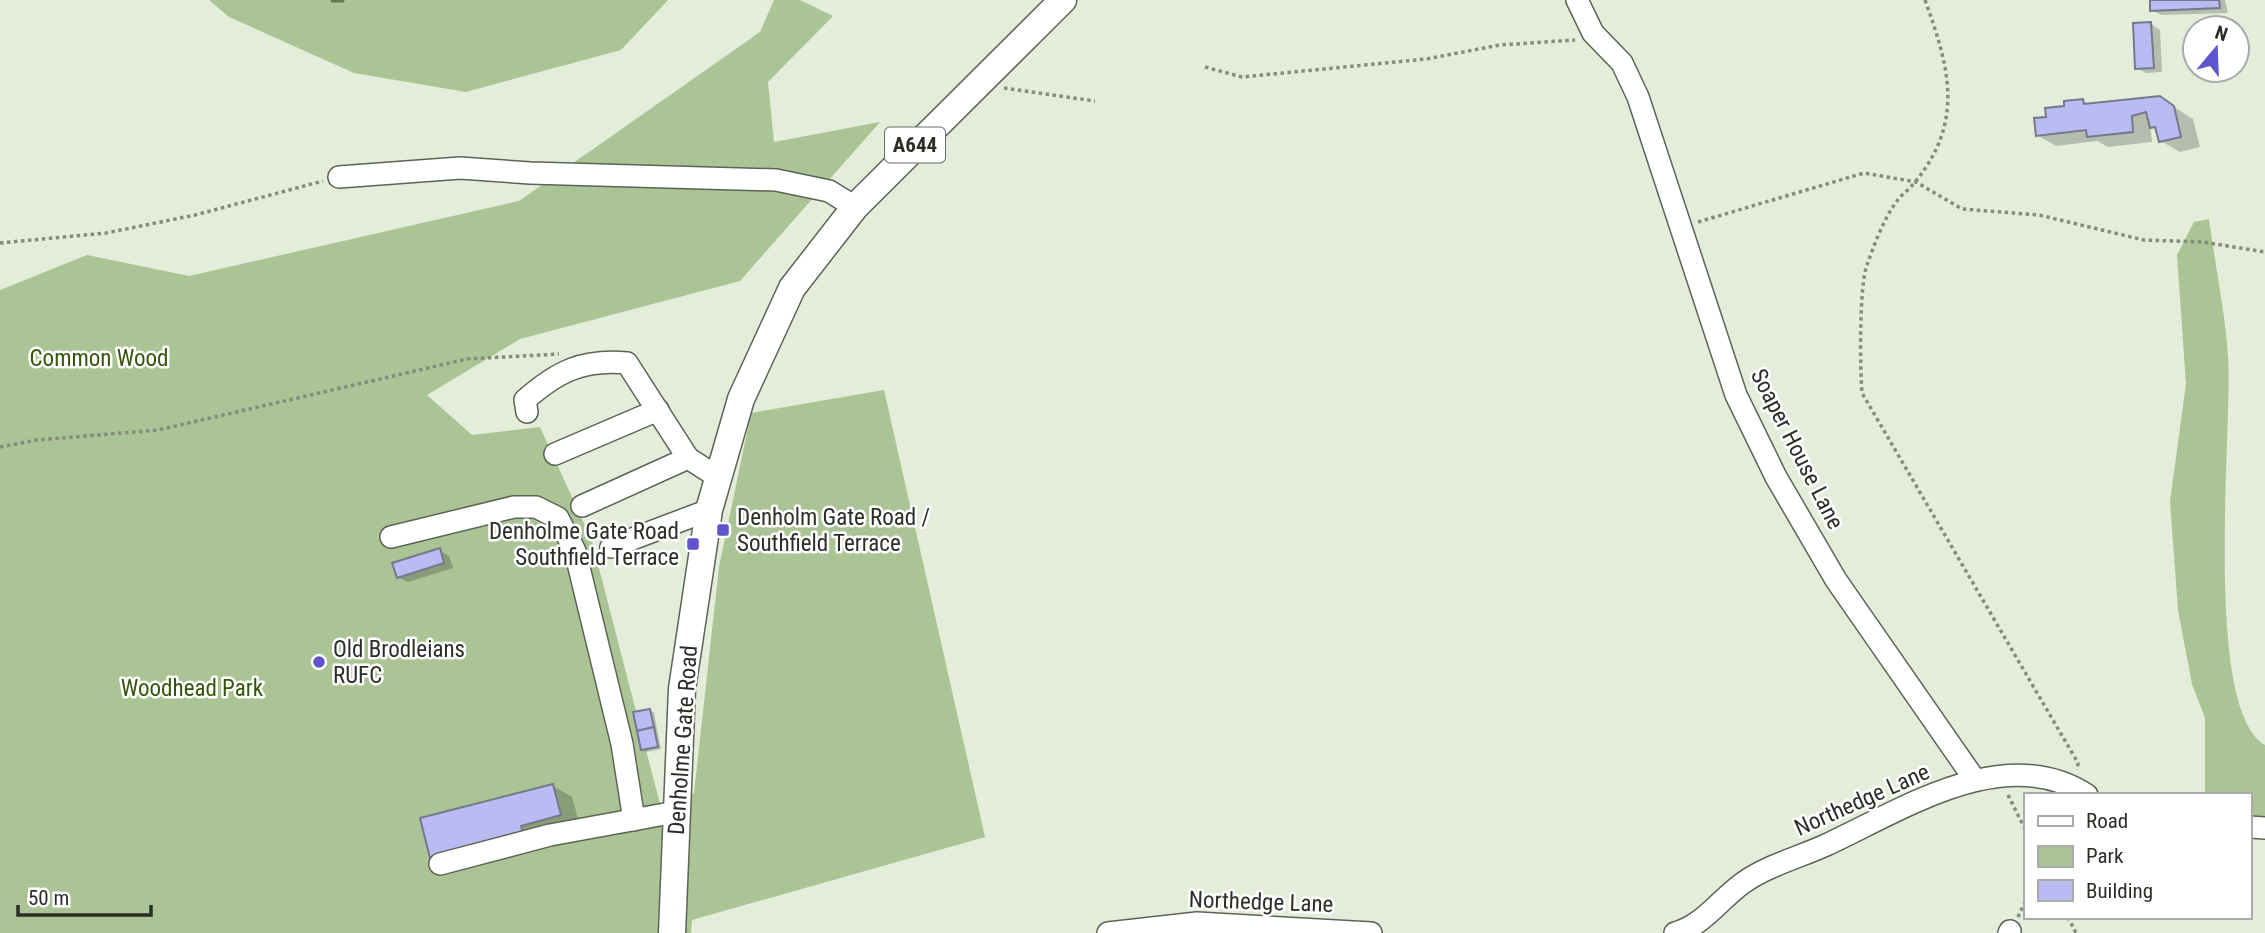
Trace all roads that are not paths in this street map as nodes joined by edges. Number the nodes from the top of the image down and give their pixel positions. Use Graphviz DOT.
graph roads {
  1 [pos="1063,0"];
  2 [pos="1577,0"];
  3 [pos="339,177"];
  4 [pos="855,207"];
  5 [pos="658,410"];
  6 [pos="527,412"];
  7 [pos="555,454"];
  8 [pos="688,458"];
  9 [pos="716,476"];
  10 [pos="582,506"];
  11 [pos="709,510"];
  12 [pos="391,537"];
  13 [pos="611,547"];
  14 [pos="1975,780"];
  15 [pos="2080,790"];
  16 [pos="676,812"];
  17 [pos="634,820"];
  18 [pos="440,864"];
  19 [pos="672,933"];
  20 [pos="1108,933"];
  21 [pos="1371,933"];
  22 [pos="1675,933"];
  1 -- 4 [label="main road, Denholme Gate Road / A644"];
  2 -- 14 [label="street, Soaper House Lane"];
  3 -- 4 [label="street"];
  4 -- 9 [label="main road, Denholme Gate Road / A644"];
  5 -- 6 [label="street"];
  5 -- 7 [label="street"];
  5 -- 8 [label="street"];
  8 -- 9 [label="street"];
  8 -- 10 [label="street"];
  9 -- 11 [label="main road, Denholme Gate Road / A644"];
  11 -- 13 [label="street"];
  11 -- 16 [label="main road, Denholme Gate Road / A644"];
  12 -- 17 [label="street"];
  14 -- 15 [label="street, Northedge Lane"];
  14 -- 22 [label="street, Northedge Lane"];
  16 -- 17 [label="street"];
  16 -- 19 [label="main road, Denholme Gate Road / A644"];
  17 -- 18 [label="street"];
  20 -- 21 [label="street, Northedge Lane"];
}
